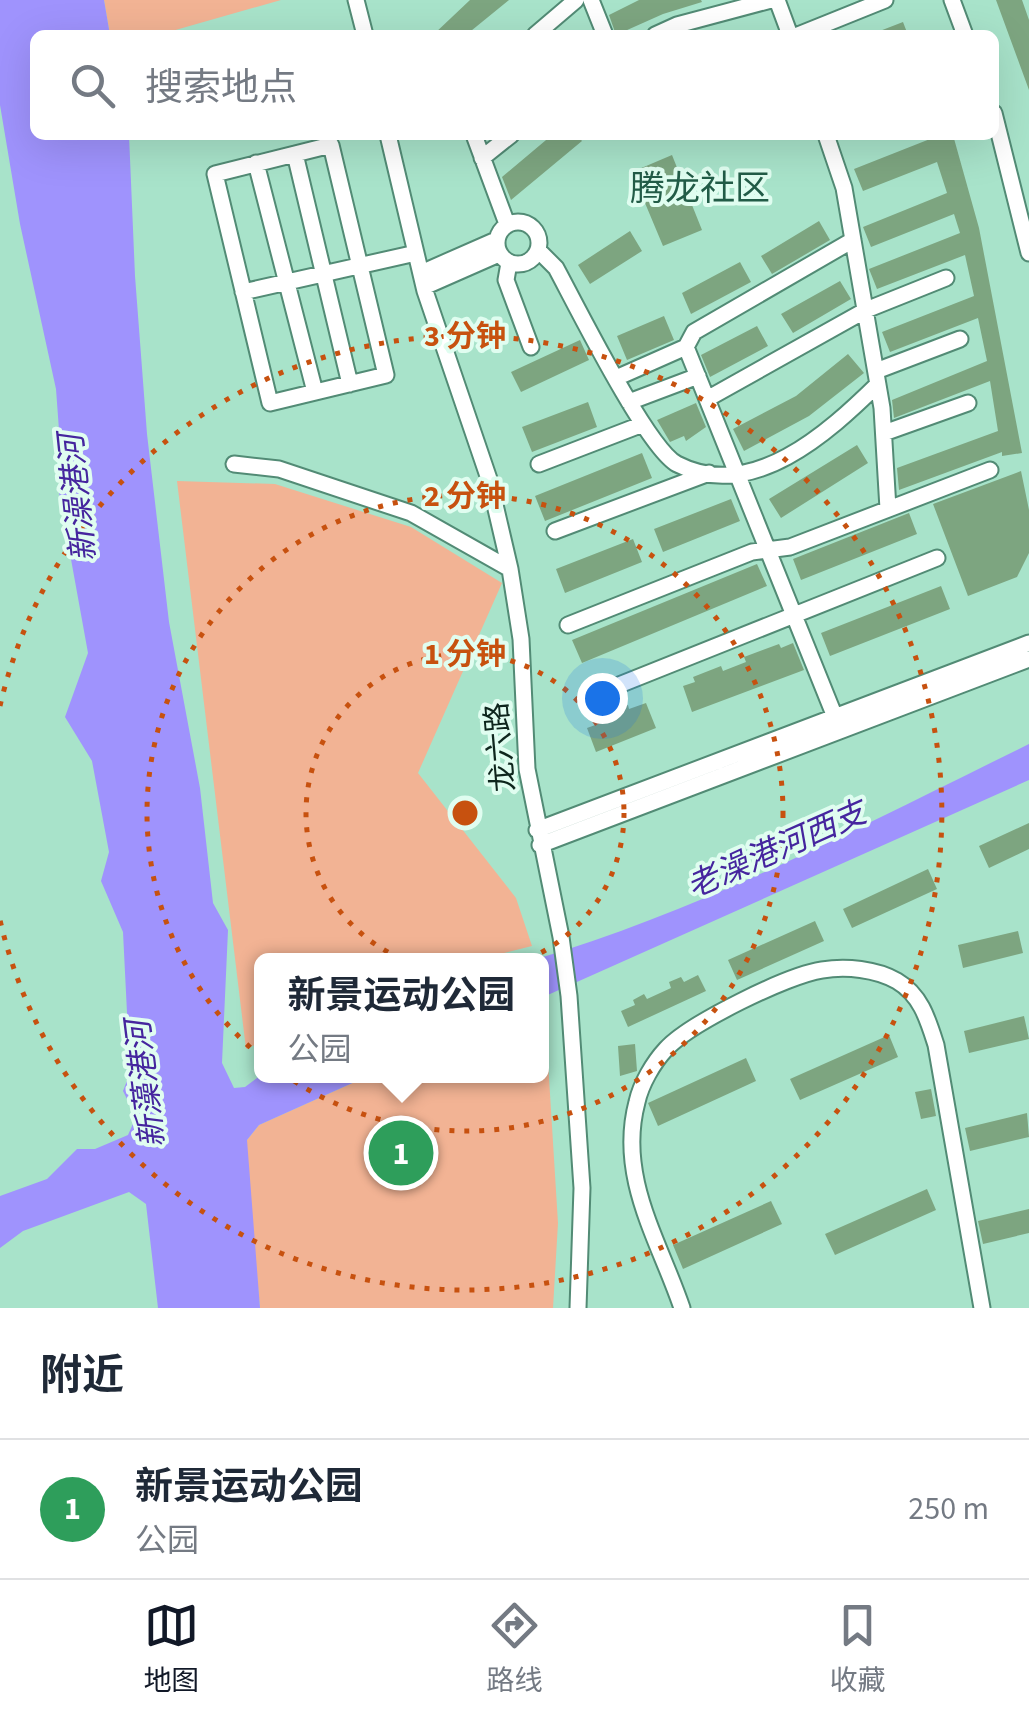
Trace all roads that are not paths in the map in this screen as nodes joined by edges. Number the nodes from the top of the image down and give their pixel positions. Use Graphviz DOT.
graph roads {
  1 [pos="356,0"];
  2 [pos="576,0"];
  3 [pos="590,0"];
  4 [pos="774,0"];
  5 [pos="885,0"];
  6 [pos="952,0"];
  7 [pos="363,30"];
  8 [pos="541,30"];
  9 [pos="603,30"];
  10 [pos="666,30"];
  11 [pos="788,30"];
  12 [pos="810,30"];
  13 [pos="963,30"];
  14 [pos="999,134"];
  15 [pos="389,140"];
  16 [pos="476,140"];
  17 [pos="505,140"];
  18 [pos="828,140"];
  19 [pos="296,154"];
  20 [pos="482,158"];
  21 [pos="256,164"];
  22 [pos="507,224"];
  23 [pos="853,240"];
  24 [pos="538,250"];
  25 [pos="501,252"];
  26 [pos="416,253"];
  27 [pos="1029,253"];
  28 [pos="360,266"];
  29 [pos="324,274"];
  30 [pos="946,278"];
  31 [pos="422,280"];
  32 [pos="286,282"];
  33 [pos="243,292"];
  34 [pos="866,310"];
  35 [pos="960,340"];
  36 [pos="531,347"];
  37 [pos="686,347"];
  38 [pos="698,376"];
  39 [pos="616,378"];
  40 [pos="877,378"];
  41 [pos="350,384"];
  42 [pos="315,392"];
  43 [pos="708,399"];
  44 [pos="630,402"];
  45 [pos="968,403"];
  46 [pos="644,424"];
  47 [pos="884,433"];
  48 [pos="234,464"];
  49 [pos="539,464"];
  50 [pos="990,470"];
  51 [pos="709,473"];
  52 [pos="737,474"];
  53 [pos="888,509"];
  54 [pos="555,531"];
  55 [pos="768,550"];
  56 [pos="937,558"];
  57 [pos="510,569"];
  58 [pos="794,615"];
  59 [pos="568,625"];
  60 [pos="1029,644"];
  61 [pos="1029,658"];
  62 [pos="599,694"];
  63 [pos="836,717"];
  64 [pos="539,838"];
  65 [pos="578,1308"];
  66 [pos="682,1308"];
  67 [pos="982,1308"];
  1 -- 7 [label="street"];
  2 -- 8 [label="street"];
  3 -- 9 [label="street"];
  4 -- 10 [label="street"];
  4 -- 11 [label="street"];
  5 -- 12 [label="street"];
  6 -- 13 [label="street"];
  14 -- 27 [label="street"];
  15 -- 26 [label="street, 龙六路"];
  16 -- 20 [label="street"];
  17 -- 20 [label="street"];
  18 -- 23 [label="street"];
  19 -- 21 [label="street"];
  19 -- 28 [label="street"];
  19 -- 29 [label="street"];
  20 -- 22 [label="street"];
  21 -- 32 [label="street"];
  21 -- 33 [label="street"];
  22 -- 24 [label="street"];
  22 -- 25 [label="street"];
  23 -- 34 [label="street"];
  23 -- 37 [label="street"];
  24 -- 25 [label="street"];
  24 -- 39 [label="street"];
  25 -- 31 [label="street"];
  25 -- 36 [label="street"];
  26 -- 28 [label="street"];
  26 -- 31 [label="street, 龙六路"];
  28 -- 29 [label="street"];
  28 -- 41 [label="street"];
  29 -- 32 [label="street"];
  29 -- 41 [label="street"];
  30 -- 34 [label="street"];
  31 -- 57 [label="street, 龙六路"];
  32 -- 33 [label="street"];
  32 -- 42 [label="street"];
  33 -- 42 [label="street"];
  34 -- 40 [label="street"];
  34 -- 43 [label="street"];
  35 -- 40 [label="street"];
  37 -- 38 [label="street"];
  37 -- 39 [label="street"];
  38 -- 43 [label="street"];
  38 -- 44 [label="street"];
  39 -- 44 [label="street"];
  40 -- 47 [label="street"];
  40 -- 52 [label="street"];
  41 -- 42 [label="street"];
  43 -- 52 [label="street"];
  44 -- 46 [label="street"];
  45 -- 47 [label="street"];
  46 -- 49 [label="street"];
  46 -- 51 [label="street"];
  47 -- 53 [label="street"];
  48 -- 57 [label="street"];
  50 -- 53 [label="street"];
  51 -- 52 [label="street"];
  51 -- 54 [label="street"];
  52 -- 55 [label="street"];
  53 -- 55 [label="street"];
  55 -- 58 [label="street"];
  55 -- 59 [label="street"];
  56 -- 58 [label="street"];
  57 -- 64 [label="street, 龙六路"];
  58 -- 62 [label="street"];
  58 -- 63 [label="street"];
  60 -- 63 [label="street"];
  61 -- 64 [label="street"];
  63 -- 64 [label="street"];
  64 -- 65 [label="street, 龙六路"];
  66 -- 67 [label="street"];
}
